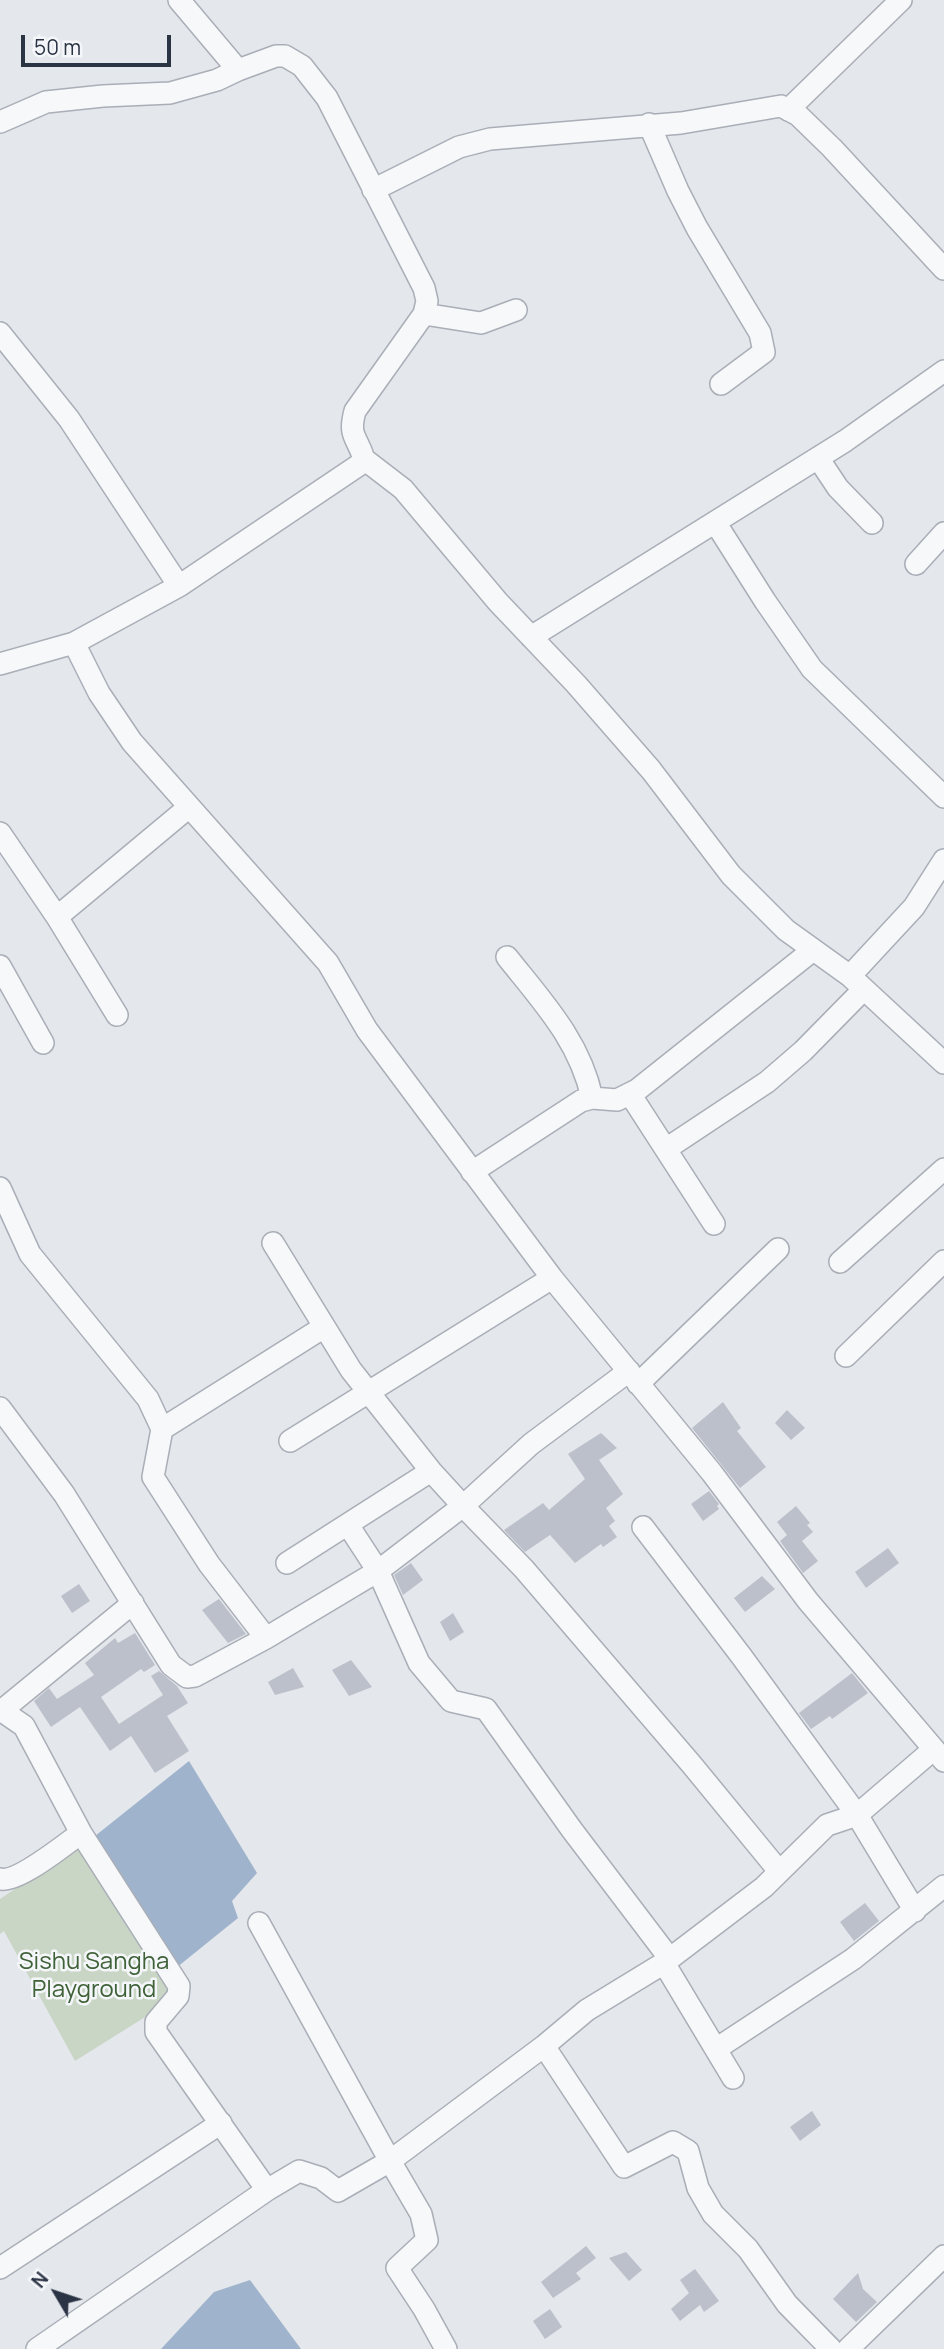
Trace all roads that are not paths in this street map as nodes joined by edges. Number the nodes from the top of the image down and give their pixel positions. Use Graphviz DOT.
graph roads {
  1 [pos="179,0"];
  2 [pos="901,0"];
  3 [pos="238,70"];
  4 [pos="788,110"];
  5 [pos="3,113"];
  6 [pos="649,124"];
  7 [pos="373,190"];
  8 [pos="944,270"];
  9 [pos="516,310"];
  10 [pos="424,314"];
  11 [pos="0,332"];
  12 [pos="944,371"];
  13 [pos="721,384"];
  14 [pos="818,458"];
  15 [pos="364,459"];
  16 [pos="715,522"];
  17 [pos="872,523"];
  18 [pos="944,533"];
  19 [pos="916,564"];
  20 [pos="179,586"];
  21 [pos="531,636"];
  22 [pos="74,643"];
  23 [pos="0,664"];
  24 [pos="944,797"];
  25 [pos="189,807"];
  26 [pos="0,833"];
  27 [pos="944,860"];
  28 [pos="57,917"];
  29 [pos="813,950"];
  30 [pos="507,957"];
  31 [pos="0,965"];
  32 [pos="857,982"];
  33 [pos="117,1015"];
  34 [pos="43,1043"];
  35 [pos="944,1063"];
  36 [pos="630,1094"];
  37 [pos="593,1098"];
  38 [pos="666,1150"];
  39 [pos="944,1169"];
  40 [pos="472,1172"];
  41 [pos="0,1188"];
  42 [pos="714,1224"];
  43 [pos="273,1243"];
  44 [pos="778,1249"];
  45 [pos="944,1261"];
  46 [pos="840,1262"];
  47 [pos="552,1278"];
  48 [pos="324,1327"];
  49 [pos="846,1356"];
  50 [pos="634,1378"];
  51 [pos="368,1392"];
  52 [pos="0,1408"];
  53 [pos="162,1429"];
  54 [pos="290,1441"];
  55 [pos="431,1471"];
  56 [pos="463,1506"];
  57 [pos="348,1525"];
  58 [pos="643,1527"];
  59 [pos="287,1563"];
  60 [pos="378,1571"];
  61 [pos="133,1603"];
  62 [pos="266,1638"];
  63 [pos="1,1711"];
  64 [pos="939,1755"];
  65 [pos="857,1815"];
  66 [pos="81,1833"];
  67 [pos="779,1871"];
  68 [pos="0,1879"];
  69 [pos="944,1886"];
  70 [pos="915,1911"];
  71 [pos="259,1923"];
  72 [pos="667,1961"];
  73 [pos="544,2046"];
  74 [pos="716,2049"];
  75 [pos="733,2078"];
  76 [pos="220,2123"];
  77 [pos="390,2161"];
  78 [pos="267,2190"];
  79 [pos="944,2256"];
  80 [pos="0,2268"];
  81 [pos="37,2349"];
  82 [pos="446,2349"];
  83 [pos="831,2349"];
  84 [pos="848,2349"];
  1 -- 3 [label="street"];
  2 -- 4 [label="street"];
  3 -- 5 [label="street"];
  3 -- 7 [label="street"];
  4 -- 6 [label="street"];
  4 -- 8 [label="street"];
  6 -- 7 [label="street"];
  6 -- 13 [label="street"];
  7 -- 10 [label="street"];
  9 -- 10 [label="street"];
  10 -- 15 [label="street"];
  11 -- 20 [label="street"];
  12 -- 14 [label="street"];
  14 -- 16 [label="street"];
  14 -- 17 [label="street"];
  15 -- 20 [label="street"];
  15 -- 21 [label="street"];
  16 -- 21 [label="street"];
  16 -- 24 [label="street"];
  18 -- 19 [label="street"];
  20 -- 22 [label="street"];
  21 -- 29 [label="street"];
  22 -- 23 [label="street"];
  22 -- 25 [label="street"];
  25 -- 28 [label="street"];
  25 -- 40 [label="street"];
  26 -- 28 [label="street"];
  27 -- 32 [label="street"];
  28 -- 33 [label="street"];
  29 -- 32 [label="street"];
  29 -- 36 [label="street"];
  30 -- 37 [label="street"];
  31 -- 34 [label="street"];
  32 -- 35 [label="street"];
  32 -- 38 [label="street"];
  36 -- 37 [label="street"];
  36 -- 38 [label="street"];
  37 -- 40 [label="street"];
  38 -- 42 [label="street"];
  39 -- 46 [label="street"];
  40 -- 47 [label="street"];
  41 -- 53 [label="street"];
  43 -- 48 [label="street"];
  44 -- 50 [label="street"];
  45 -- 49 [label="street"];
  47 -- 50 [label="street"];
  47 -- 51 [label="street"];
  48 -- 51 [label="street"];
  48 -- 53 [label="street"];
  50 -- 56 [label="street"];
  50 -- 64 [label="street"];
  51 -- 54 [label="street"];
  51 -- 55 [label="street"];
  52 -- 61 [label="street"];
  53 -- 62 [label="street"];
  55 -- 56 [label="street"];
  55 -- 57 [label="street"];
  56 -- 60 [label="street"];
  56 -- 67 [label="street"];
  57 -- 59 [label="street"];
  57 -- 60 [label="street"];
  58 -- 65 [label="street"];
  60 -- 62 [label="street"];
  60 -- 72 [label="street"];
  61 -- 62 [label="street"];
  61 -- 63 [label="street"];
  63 -- 66 [label="street"];
  64 -- 65 [label="street"];
  65 -- 67 [label="street"];
  65 -- 70 [label="street"];
  66 -- 68 [label="street"];
  66 -- 76 [label="street"];
  67 -- 72 [label="street"];
  69 -- 70 [label="street"];
  70 -- 74 [label="street"];
  71 -- 77 [label="street"];
  72 -- 73 [label="street"];
  72 -- 74 [label="street"];
  73 -- 77 [label="street"];
  73 -- 83 [label="street"];
  74 -- 75 [label="street"];
  76 -- 78 [label="street"];
  76 -- 80 [label="street"];
  77 -- 78 [label="street"];
  77 -- 82 [label="street"];
  78 -- 81 [label="street"];
  79 -- 84 [label="street"];
}
